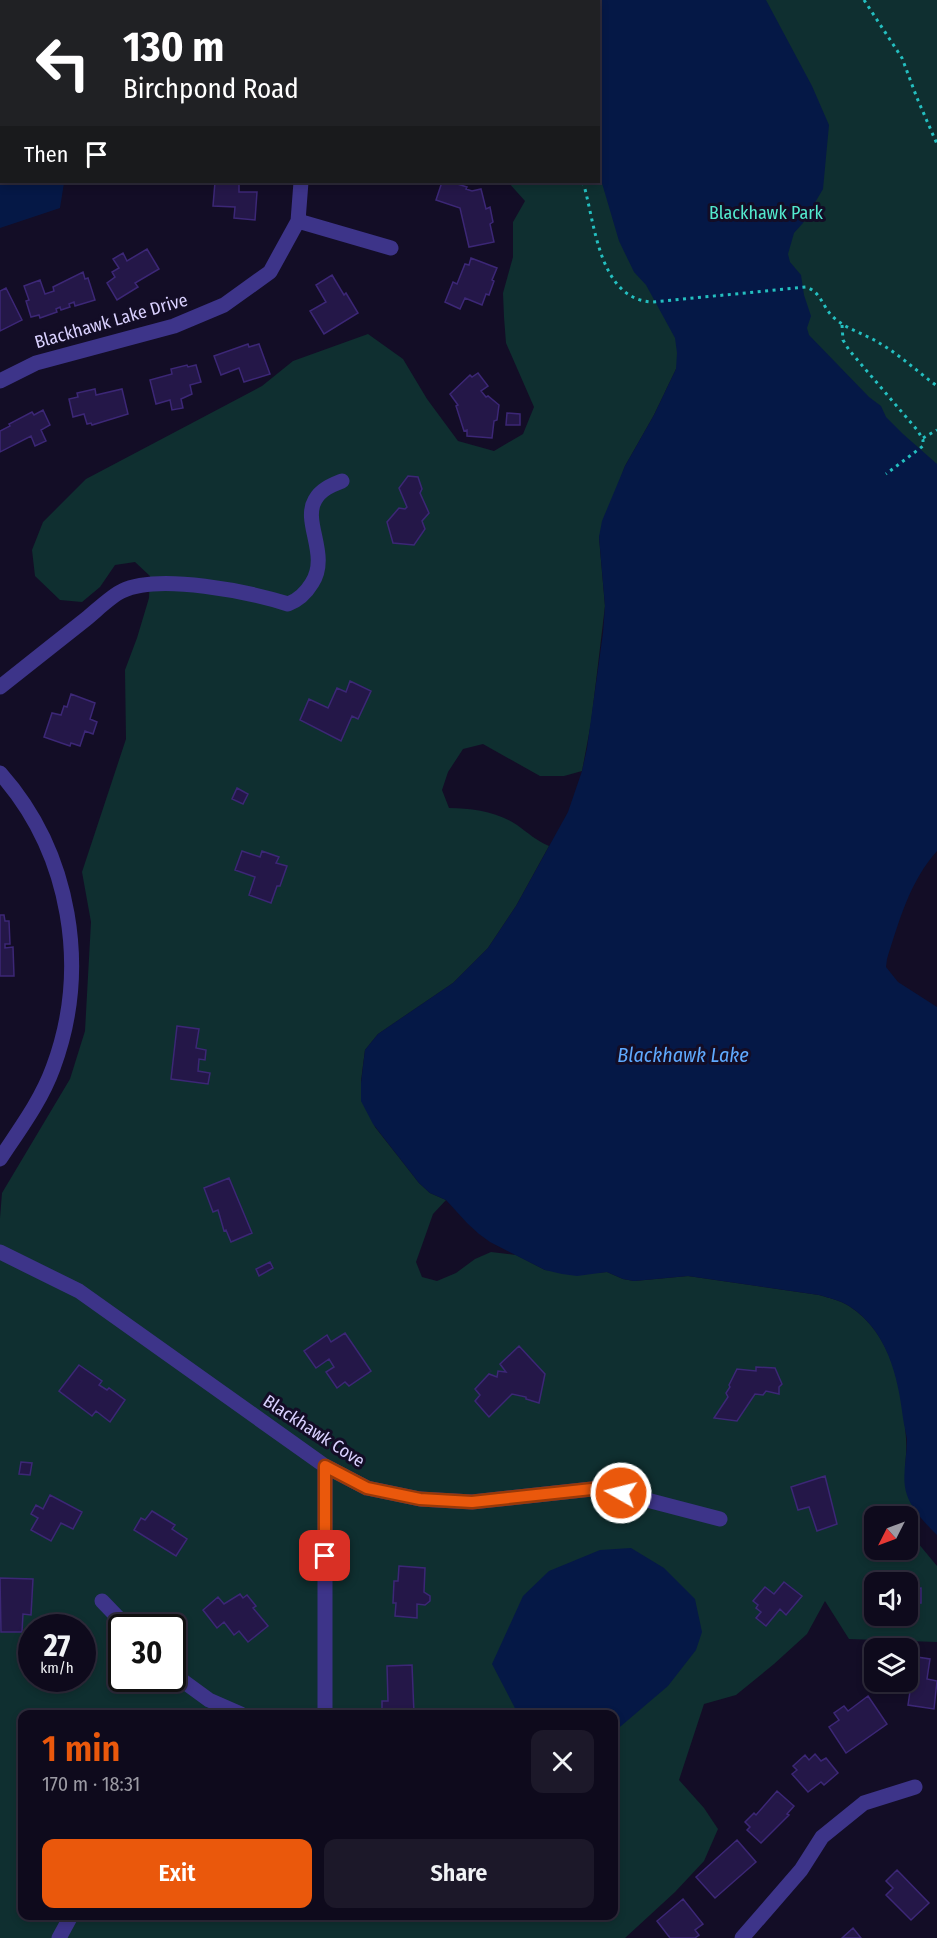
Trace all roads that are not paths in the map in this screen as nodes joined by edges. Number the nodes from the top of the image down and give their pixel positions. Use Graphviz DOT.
graph roads {
  1 [pos="301,183"];
  2 [pos="298,221"];
  3 [pos="391,248"];
  4 [pos="0,381"];
  5 [pos="342,481"];
  6 [pos="0,687"];
  7 [pos="0,772"];
  8 [pos="0,1159"];
  9 [pos="0,1252"];
  10 [pos="325,1466"];
  11 [pos="720,1519"];
  12 [pos="102,1601"];
  13 [pos="115,1614"];
  14 [pos="186,1683"];
  15 [pos="232,1710"];
  16 [pos="326,1710"];
  17 [pos="915,1786"];
  18 [pos="69,1920"];
  19 [pos="59,1938"];
  20 [pos="742,1938"];
  1 -- 2 [label="street, Blackhawk Lake Drive"];
  2 -- 3 [label="street"];
  2 -- 4 [label="street, Blackhawk Lake Drive"];
  5 -- 6 [label="street"];
  7 -- 8 [label="street"];
  9 -- 10 [label="street, Blackhawk Cove"];
  10 -- 11 [label="street, Blackhawk Cove"];
  10 -- 16 [label="street"];
  12 -- 13 [label="street"];
  14 -- 15 [label="street"];
  17 -- 20 [label="street"];
  18 -- 19 [label="street"];
}
